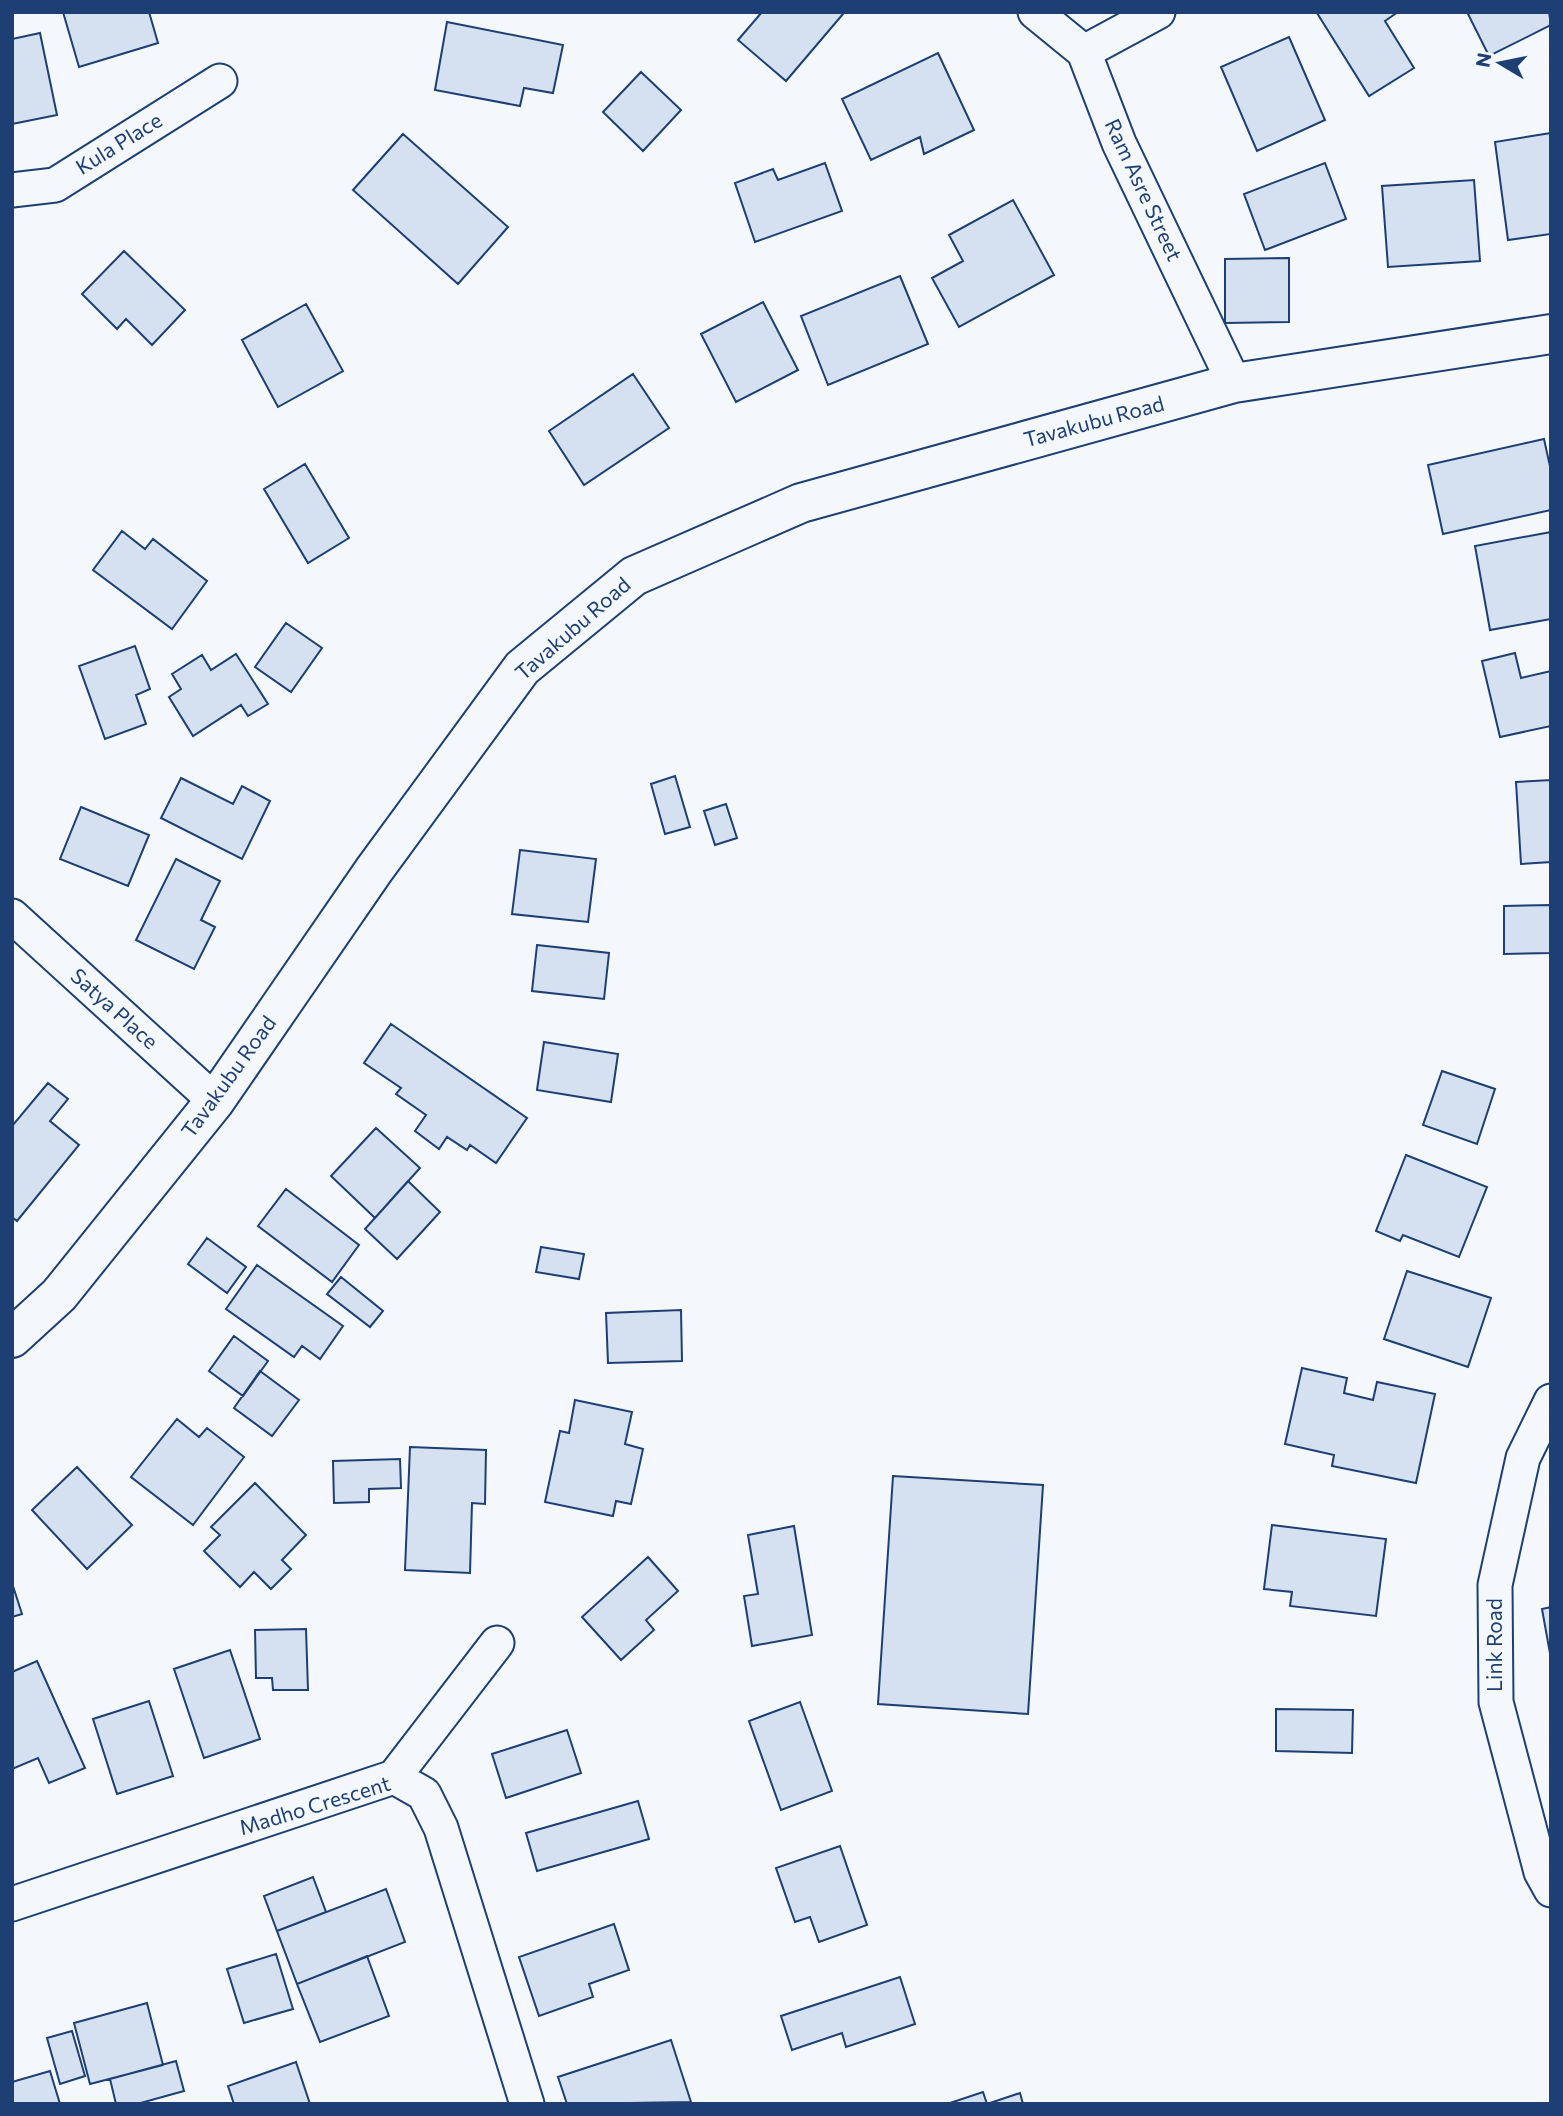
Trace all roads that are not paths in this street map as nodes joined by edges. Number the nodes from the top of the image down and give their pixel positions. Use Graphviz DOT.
graph roads {
  1 [pos="1035,12"];
  2 [pos="1158,12"];
  3 [pos="1084,52"];
  4 [pos="220,81"];
  5 [pos="12,190"];
  6 [pos="1551,334"];
  7 [pos="1234,383"];
  8 [pos="12,916"];
  9 [pos="215,1101"];
  10 [pos="12,1338"];
  11 [pos="1551,1401"];
  12 [pos="497,1643"];
  13 [pos="394,1777"];
  14 [pos="1551,1890"];
  15 [pos="12,1904"];
  16 [pos="527,2104"];
  1 -- 3 [label="street, Ram Asre Street"];
  2 -- 3 [label="street"];
  3 -- 7 [label="street, Ram Asre Street"];
  4 -- 5 [label="street, Kula Place"];
  6 -- 7 [label="main road, Tavakubu Road"];
  7 -- 9 [label="main road, Tavakubu Road"];
  8 -- 9 [label="street, Satya Place"];
  9 -- 10 [label="main road, Tavakubu Road"];
  11 -- 14 [label="street, Link Road"];
  12 -- 13 [label="street"];
  13 -- 15 [label="street, Madho Crescent"];
  13 -- 16 [label="street, Madho Crescent"];
}
